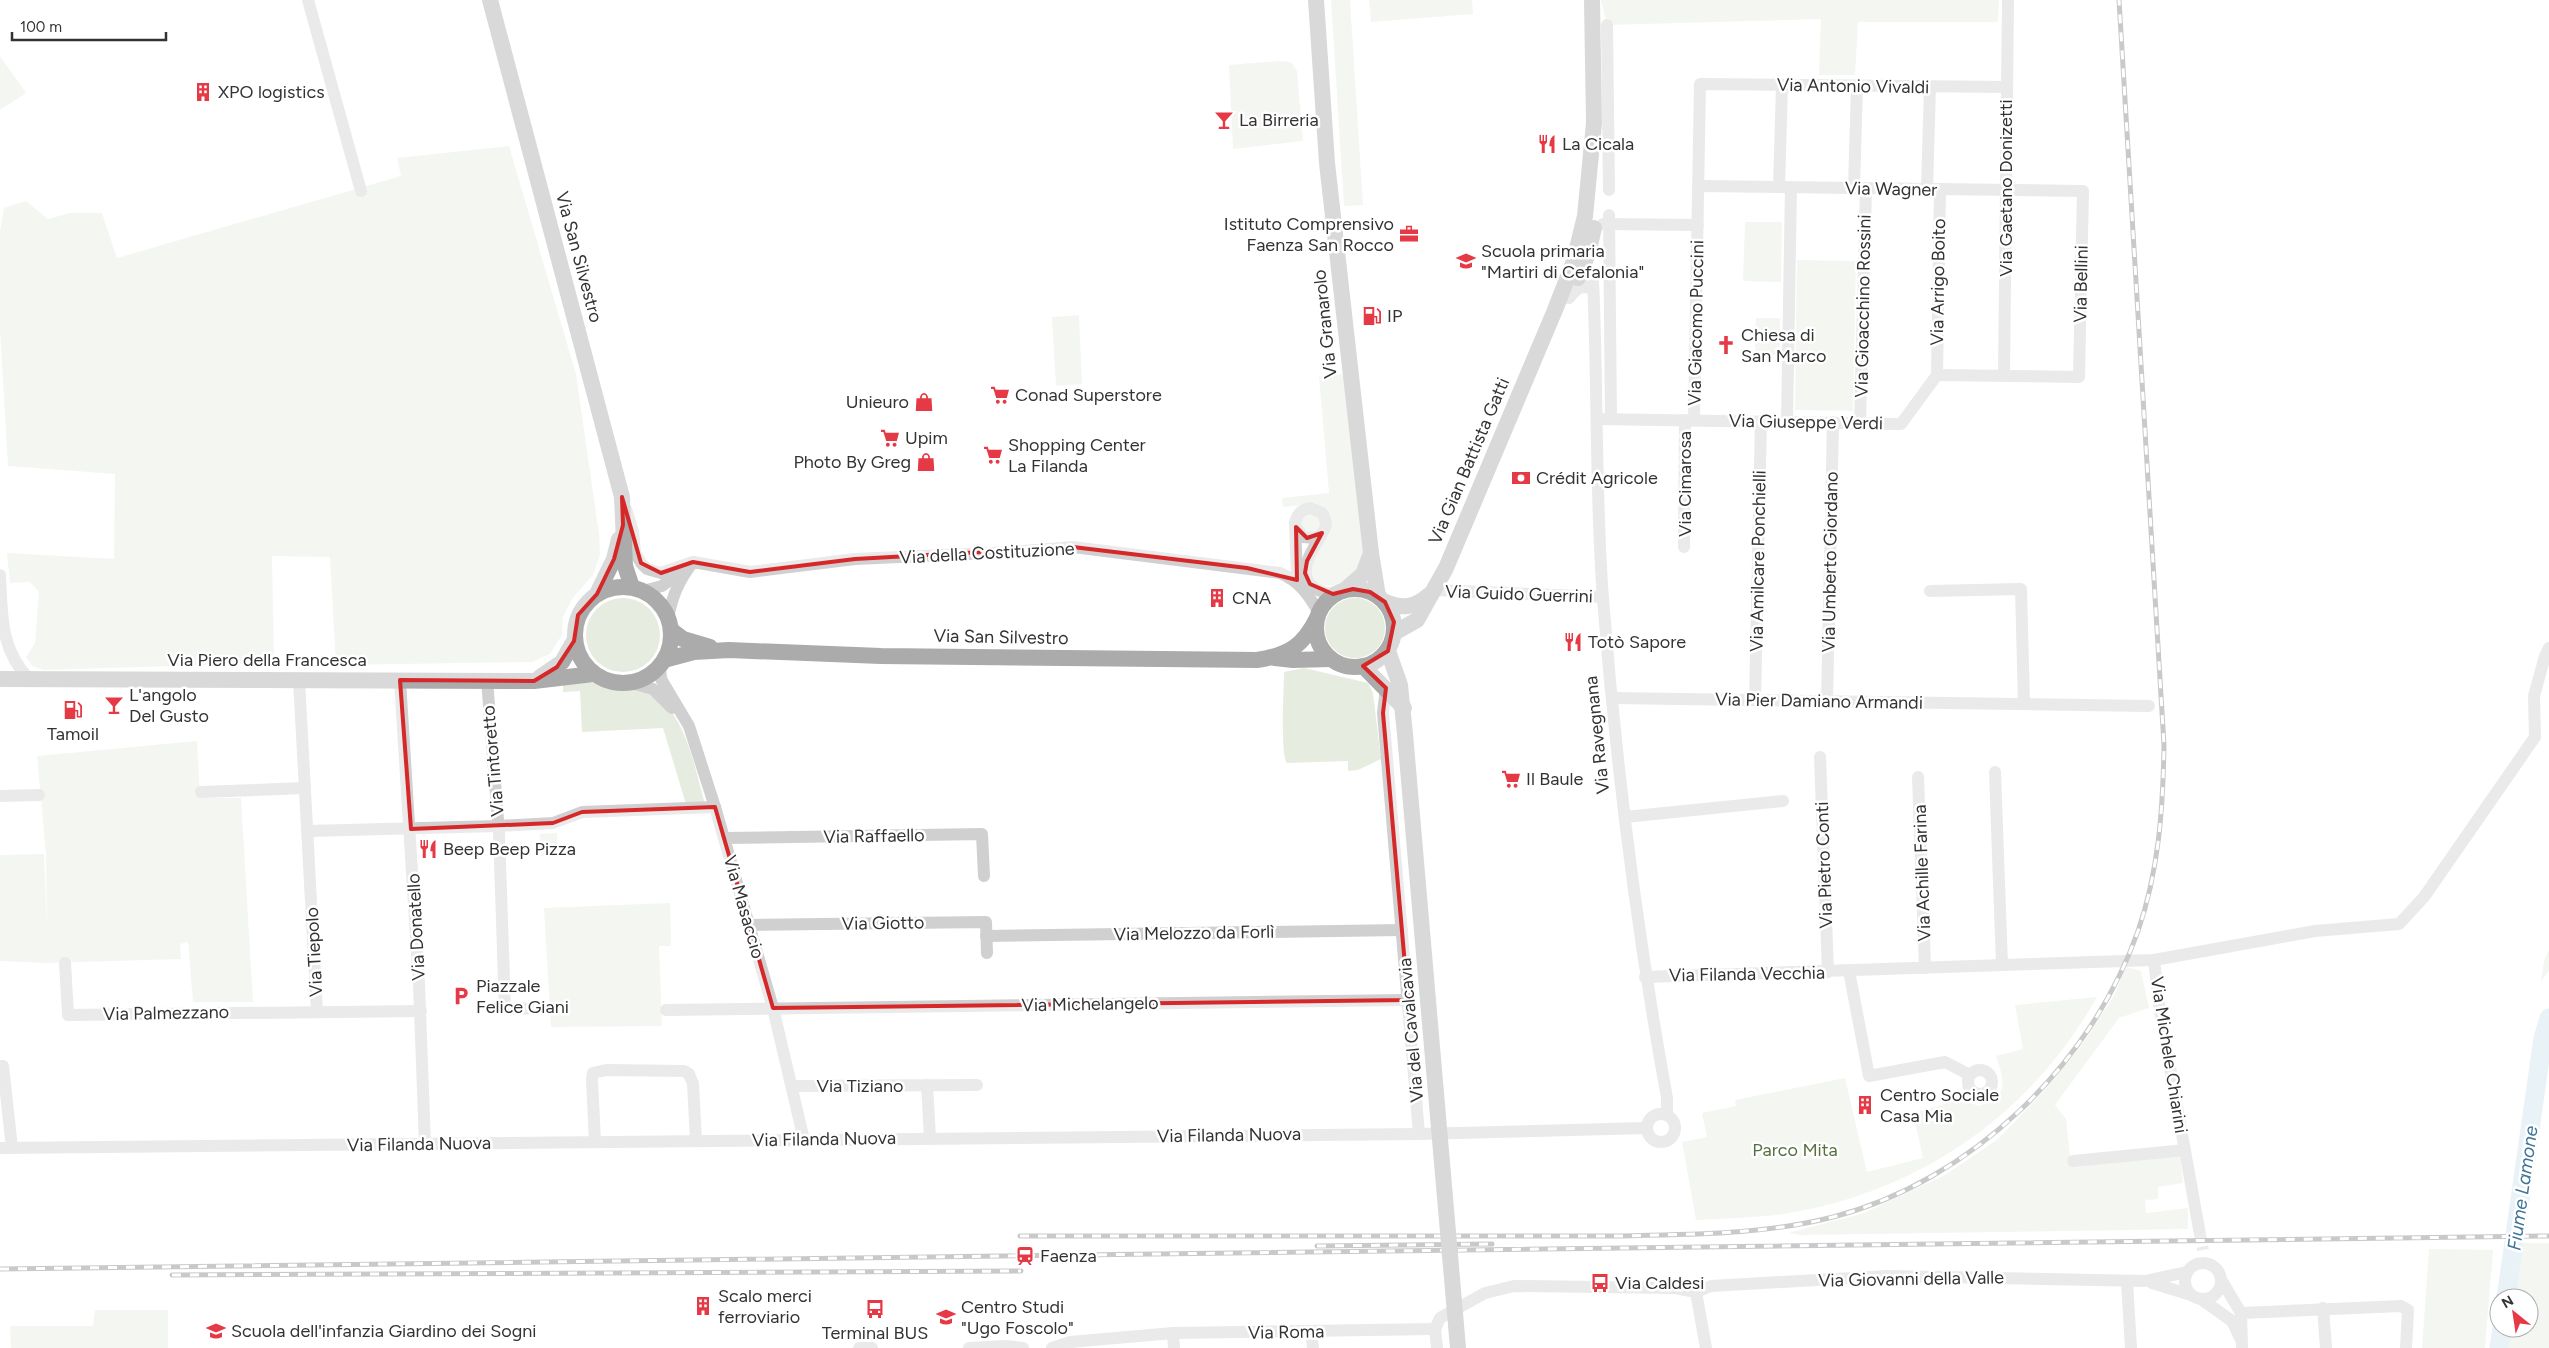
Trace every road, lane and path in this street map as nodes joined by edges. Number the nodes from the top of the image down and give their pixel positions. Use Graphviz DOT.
graph roads {
  1 [pos="308,0"];
  2 [pos="490,0"];
  3 [pos="1316,0"];
  4 [pos="1592,0"];
  5 [pos="2008,0"];
  6 [pos="1607,25"];
  7 [pos="1700,84"];
  8 [pos="1782,85"];
  9 [pos="1857,86"];
  10 [pos="1930,87"];
  11 [pos="2006,87"];
  12 [pos="1602,101"];
  13 [pos="1594,123"];
  14 [pos="1698,186"];
  15 [pos="1785,187"];
  16 [pos="1860,188"];
  17 [pos="1934,189"];
  18 [pos="1609,190"];
  19 [pos="2007,190"];
  20 [pos="361,191"];
  21 [pos="2083,192"];
  22 [pos="1601,225"];
  23 [pos="1698,225"];
  24 [pos="1586,275"];
  25 [pos="1540,346"];
  26 [pos="1937,375"];
  27 [pos="2004,376"];
  28 [pos="1597,419"];
  29 [pos="1611,419"];
  30 [pos="1690,420"];
  31 [pos="1761,421"];
  32 [pos="1787,422"];
  33 [pos="1833,422"];
  34 [pos="1860,423"];
  35 [pos="622,497"];
  36 [pos="623,525"];
  37 [pos="1296,527"];
  38 [pos="1322,533"];
  39 [pos="1684,547"];
  40 [pos="1371,553"];
  41 [pos="1296,560"];
  42 [pos="693,562"];
  43 [pos="1280,573"];
  44 [pos="0,575"];
  45 [pos="1303,588"];
  46 [pos="638,589"];
  47 [pos="1343,590"];
  48 [pos="1434,590"];
  49 [pos="1930,591"];
  50 [pos="597,594"];
  51 [pos="1603,597"];
  52 [pos="1381,599"];
  53 [pos="1318,615"];
  54 [pos="670,624"];
  55 [pos="1394,633"];
  56 [pos="574,641"];
  57 [pos="2549,648"];
  58 [pos="729,650"];
  59 [pos="1388,651"];
  60 [pos="1273,658"];
  61 [pos="1331,659"];
  62 [pos="662,662"];
  63 [pos="1363,666"];
  64 [pos="594,674"];
  65 [pos="0,679"];
  66 [pos="29,679"];
  67 [pos="299,680"];
  68 [pos="400,680"];
  69 [pos="487,680"];
  70 [pos="534,680"];
  71 [pos="631,682"];
  72 [pos="1386,688"];
  73 [pos="1613,698"];
  74 [pos="1755,700"];
  75 [pos="1827,701"];
  76 [pos="2024,704"];
  77 [pos="2149,706"];
  78 [pos="1404,708"];
  79 [pos="689,726"];
  80 [pos="1820,757"];
  81 [pos="1995,772"];
  82 [pos="1918,777"];
  83 [pos="305,788"];
  84 [pos="201,792"];
  85 [pos="38,795"];
  86 [pos="0,796"];
  87 [pos="1783,801"];
  88 [pos="715,807"];
  89 [pos="1625,817"];
  90 [pos="498,826"];
  91 [pos="411,830"];
  92 [pos="308,831"];
  93 [pos="724,838"];
  94 [pos="984,876"];
  95 [pos="749,925"];
  96 [pos="1402,930"];
  97 [pos="986,936"];
  98 [pos="987,953"];
  99 [pos="2154,960"];
  100 [pos="65,963"];
  101 [pos="2002,965"];
  102 [pos="1925,968"];
  103 [pos="1849,971"];
  104 [pos="1828,972"];
  105 [pos="1645,977"];
  106 [pos="1408,1000"];
  107 [pos="548,1008"];
  108 [pos="772,1008"];
  109 [pos="666,1010"];
  110 [pos="421,1011"];
  111 [pos="317,1012"];
  112 [pos="0,1066"];
  113 [pos="1970,1075"];
  114 [pos="927,1085"];
  115 [pos="977,1085"];
  116 [pos="792,1086"];
  117 [pos="1667,1115"];
  118 [pos="1648,1128"];
  119 [pos="1419,1134"];
  120 [pos="930,1138"];
  121 [pos="804,1140"];
  122 [pos="696,1141"];
  123 [pos="595,1142"];
  124 [pos="425,1144"];
  125 [pos="6,1148"];
  126 [pos="2185,1150"];
  127 [pos="2073,1161"];
  128 [pos="2199,1229"];
  129 [pos="2209,1263"];
  130 [pos="2190,1268"];
  131 [pos="2127,1281"];
  132 [pos="2144,1281"];
  133 [pos="2222,1281"];
  134 [pos="1696,1292"];
  135 [pos="2196,1297"];
  136 [pos="2323,1308"];
  137 [pos="2241,1313"];
  138 [pos="1435,1328"];
  139 [pos="1311,1332"];
  140 [pos="1173,1333"];
  141 [pos="1118,1342"];
  142 [pos="2242,1344"];
  143 [pos="859,1348"];
  144 [pos="872,1348"];
  145 [pos="969,1348"];
  146 [pos="1023,1348"];
  147 [pos="1052,1348"];
  148 [pos="1174,1348"];
  149 [pos="1313,1348"];
  150 [pos="1437,1348"];
  151 [pos="1458,1348"];
  152 [pos="1706,1348"];
  153 [pos="2131,1348"];
  154 [pos="2326,1348"];
  155 [pos="2406,1348"];
  1 -- 20 [label="street"];
  2 -- 35 [label="main road, Via San Silvestro"];
  3 -- 40 [label="main road, Via Granarolo"];
  4 -- 12 [label="main road, Via Ravegnana"];
  5 -- 11 [label="street, Via Gaetano Donizetti"];
  6 -- 12 [label="street, Via Ravegnana"];
  7 -- 8 [label="street, Via Antonio Vivaldi"];
  7 -- 14 [label="street, Via Giacomo Puccini"];
  8 -- 9 [label="street, Via Antonio Vivaldi"];
  8 -- 15 [label="street"];
  9 -- 10 [label="street, Via Antonio Vivaldi"];
  9 -- 16 [label="street, Via Gioacchino Rossini"];
  10 -- 11 [label="street, Via Antonio Vivaldi"];
  10 -- 17 [label="street, Via Arrigo Boito"];
  11 -- 19 [label="street, Via Gaetano Donizetti"];
  12 -- 13 [label="main road, Via Ravegnana"];
  12 -- 18 [label="street, Via Ravegnana"];
  13 -- 22 [label="main road, Via Ravegnana"];
  13 -- 24 [label="main road, Via Ravegnana"];
  14 -- 15 [label="street, Via Wagner"];
  14 -- 23 [label="street, Via Giacomo Puccini"];
  15 -- 16 [label="street, Via Wagner"];
  15 -- 32 [label="street"];
  16 -- 17 [label="street, Via Wagner"];
  16 -- 34 [label="street, Via Gioacchino Rossini"];
  17 -- 19 [label="street, Via Wagner"];
  17 -- 26 [label="street, Via Arrigo Boito"];
  19 -- 21 [label="street, Via Wagner"];
  19 -- 27 [label="street, Via Gaetano Donizetti"];
  21 -- 27 [label="street, Via Bellini"];
  22 -- 23 [label="street, Via Giacomo Puccini"];
  22 -- 24 [label="main road, Via Ravegnana"];
  22 -- 29 [label="street, Via Ravegnana"];
  23 -- 30 [label="street, Via Giacomo Puccini"];
  24 -- 25 [label="main road, Via Gian Battista Gatti"];
  24 -- 25 [label="main road, Via Gian Battista Gatti"];
  24 -- 28 [label="street, Via Ravegnana"];
  25 -- 48 [label="main road, Via Gian Battista Gatti"];
  26 -- 27 [label="street"];
  26 -- 34 [label="street, Via Giuseppe Verdi"];
  28 -- 29 [label="street, Via Giuseppe Verdi"];
  28 -- 51 [label="street, Via Ravegnana"];
  29 -- 30 [label="street, Via Giuseppe Verdi"];
  30 -- 31 [label="street, Via Giuseppe Verdi"];
  30 -- 39 [label="street, Via Cimarosa"];
  31 -- 32 [label="street, Via Giuseppe Verdi"];
  31 -- 74 [label="street, Via Amilcare Ponchielli"];
  32 -- 33 [label="street, Via Giuseppe Verdi"];
  33 -- 34 [label="street, Via Giuseppe Verdi"];
  33 -- 75 [label="street, Via Umberto Giordano"];
  35 -- 36 [label="main road, Via San Silvestro"];
  35 -- 42 [label="street, Via della Costituzione"];
  36 -- 46 [label="main road, Via San Silvestro"];
  36 -- 50 [label="main road, Via San Silvestro"];
  37 -- 38 [label="street"];
  37 -- 38 [label="street"];
  37 -- 41 [label="street, Via della Costituzione"];
  38 -- 47 [label="street"];
  40 -- 47 [label="main road, Via Granarolo"];
  40 -- 52 [label="main road, Via Granarolo"];
  41 -- 43 [label="street"];
  41 -- 45 [label="street, Via della Costituzione"];
  42 -- 43 [label="street, Via della Costituzione"];
  42 -- 46 [label="street"];
  42 -- 54 [label="street"];
  43 -- 45 [label="street, Via della Costituzione"];
  44 -- 66 [label="street"];
  45 -- 53 [label="street, Via della Costituzione"];
  46 -- 50 [label="main road"];
  46 -- 54 [label="main road"];
  47 -- 52 [label="main road"];
  47 -- 53 [label="main road"];
  48 -- 51 [label="street, Via Guido Guerrini"];
  48 -- 52 [label="main road, Via Gian Battista Gatti"];
  48 -- 55 [label="main road, Via Gian Battista Gatti"];
  49 -- 76 [label="street"];
  50 -- 56 [label="main road"];
  51 -- 73 [label="street, Via Ravegnana"];
  52 -- 55 [label="main road"];
  53 -- 60 [label="main road, Via San Silvestro"];
  53 -- 61 [label="main road"];
  54 -- 58 [label="main road, Via San Silvestro"];
  54 -- 62 [label="main road"];
  55 -- 59 [label="main road"];
  56 -- 64 [label="main road"];
  56 -- 70 [label="main road, Via Piero della Francesca"];
  57 -- 99 [label="street, Via Filanda Vecchia"];
  58 -- 60 [label="main road, Via San Silvestro"];
  58 -- 62 [label="main road, Via San Silvestro"];
  59 -- 63 [label="main road"];
  59 -- 78 [label="main road, Via del Cavalcavia"];
  60 -- 61 [label="main road, Via San Silvestro"];
  61 -- 63 [label="main road"];
  62 -- 71 [label="main road"];
  62 -- 79 [label="street, Via Masaccio"];
  63 -- 72 [label="main road"];
  64 -- 70 [label="main road, Via Piero della Francesca"];
  64 -- 71 [label="main road"];
  65 -- 66 [label="main road, Via Piero della Francesca"];
  66 -- 67 [label="main road, Via Piero della Francesca"];
  67 -- 68 [label="main road, Via Piero della Francesca"];
  67 -- 83 [label="street, Via Tiepolo"];
  68 -- 69 [label="main road, Via Piero della Francesca"];
  68 -- 91 [label="street, Via Donatello"];
  69 -- 70 [label="main road, Via Piero della Francesca"];
  69 -- 90 [label="street, Via Tintoretto"];
  71 -- 79 [label="street, Via Masaccio"];
  72 -- 78 [label="main road"];
  72 -- 96 [label="street, Via del Cavalcavia"];
  73 -- 74 [label="street, Via Pier Damiano Armandi"];
  73 -- 89 [label="street, Via Ravegnana"];
  74 -- 75 [label="street, Via Pier Damiano Armandi"];
  75 -- 76 [label="street, Via Pier Damiano Armandi"];
  76 -- 77 [label="street, Via Pier Damiano Armandi"];
  78 -- 151 [label="main road, Via del Cavalcavia, bridge"];
  79 -- 88 [label="street, Via Masaccio"];
  80 -- 104 [label="street, Via Pietro Conti"];
  81 -- 101 [label="street"];
  82 -- 102 [label="street, Via Achille Farina"];
  83 -- 84 [label="street"];
  83 -- 92 [label="street, Via Tiepolo"];
  85 -- 86 [label="street"];
  87 -- 89 [label="street"];
  88 -- 90 [label="street"];
  88 -- 93 [label="street, Via Masaccio"];
  89 -- 105 [label="street, Via Ravegnana"];
  90 -- 91 [label="street"];
  90 -- 107 [label="street, Via Tintoretto"];
  91 -- 92 [label="street"];
  91 -- 110 [label="street, Via Donatello"];
  92 -- 111 [label="street, Via Tiepolo"];
  93 -- 94 [label="street, Via Raffaello"];
  93 -- 95 [label="street, Via Masaccio"];
  95 -- 97 [label="street, Via Giotto"];
  95 -- 108 [label="street, Via Masaccio"];
  96 -- 97 [label="street, Via Melozzo da Forlì"];
  96 -- 106 [label="street, Via del Cavalcavia"];
  97 -- 98 [label="street"];
  99 -- 101 [label="street, Via Filanda Vecchia"];
  99 -- 126 [label="street, Via Michele Chiarini"];
  100 -- 111 [label="street, Via Palmezzano"];
  101 -- 102 [label="street, Via Filanda Vecchia"];
  102 -- 103 [label="street, Via Filanda Vecchia"];
  103 -- 104 [label="street, Via Filanda Vecchia"];
  103 -- 113 [label="street, Via Filanda Vecchia"];
  104 -- 105 [label="street, Via Filanda Vecchia"];
  105 -- 117 [label="street, Via Ravegnana"];
  106 -- 108 [label="street, Via Michelangelo"];
  106 -- 119 [label="street, Via del Cavalcavia"];
  108 -- 109 [label="street"];
  108 -- 116 [label="street, Via Masaccio"];
  110 -- 111 [label="street, Via Tiepolo"];
  110 -- 124 [label="street, Via Donatello"];
  112 -- 125 [label="street"];
  114 -- 115 [label="street, Via Tiziano"];
  114 -- 116 [label="street, Via Tiziano"];
  114 -- 120 [label="street, Via Tiziano"];
  116 -- 121 [label="street, Via Masaccio"];
  117 -- 118 [label="street"];
  117 -- 118 [label="street, Via Ravegnana"];
  118 -- 119 [label="street, Via Filanda Nuova"];
  119 -- 120 [label="street, Via Filanda Nuova"];
  120 -- 121 [label="street, Via Filanda Nuova"];
  121 -- 122 [label="street, Via Filanda Nuova"];
  122 -- 123 [label="street, Via Filanda Nuova"];
  122 -- 123 [label="street"];
  123 -- 124 [label="street, Via Filanda Nuova"];
  124 -- 125 [label="street, Via Filanda Nuova"];
  126 -- 127 [label="street, Via Michele Chiarini"];
  126 -- 128 [label="street, Via Michele Chiarini"];
  129 -- 130 [label="street"];
  129 -- 130 [label="street"];
  129 -- 133 [label="street"];
  130 -- 132 [label="street, Via Giovanni della Valle"];
  130 -- 135 [label="street"];
  131 -- 132 [label="street, Via Giovanni della Valle"];
  131 -- 134 [label="street, Via Giovanni della Valle"];
  131 -- 153 [label="street"];
  132 -- 135 [label="street, Via Giovanni della Valle"];
  133 -- 135 [label="street"];
  133 -- 137 [label="street"];
  134 -- 138 [label="street"];
  134 -- 152 [label="street"];
  135 -- 142 [label="street"];
  136 -- 137 [label="street"];
  136 -- 154 [label="street"];
  136 -- 155 [label="street"];
  137 -- 142 [label="street"];
  138 -- 139 [label="street, Via Roma"];
  138 -- 150 [label="street"];
  139 -- 140 [label="street, Via Roma"];
  139 -- 149 [label="street"];
  140 -- 141 [label="street, Via Roma"];
  140 -- 148 [label="street"];
  141 -- 147 [label="street, Via Roma"];
  143 -- 144 [label="street"];
  145 -- 146 [label="street"];
}
